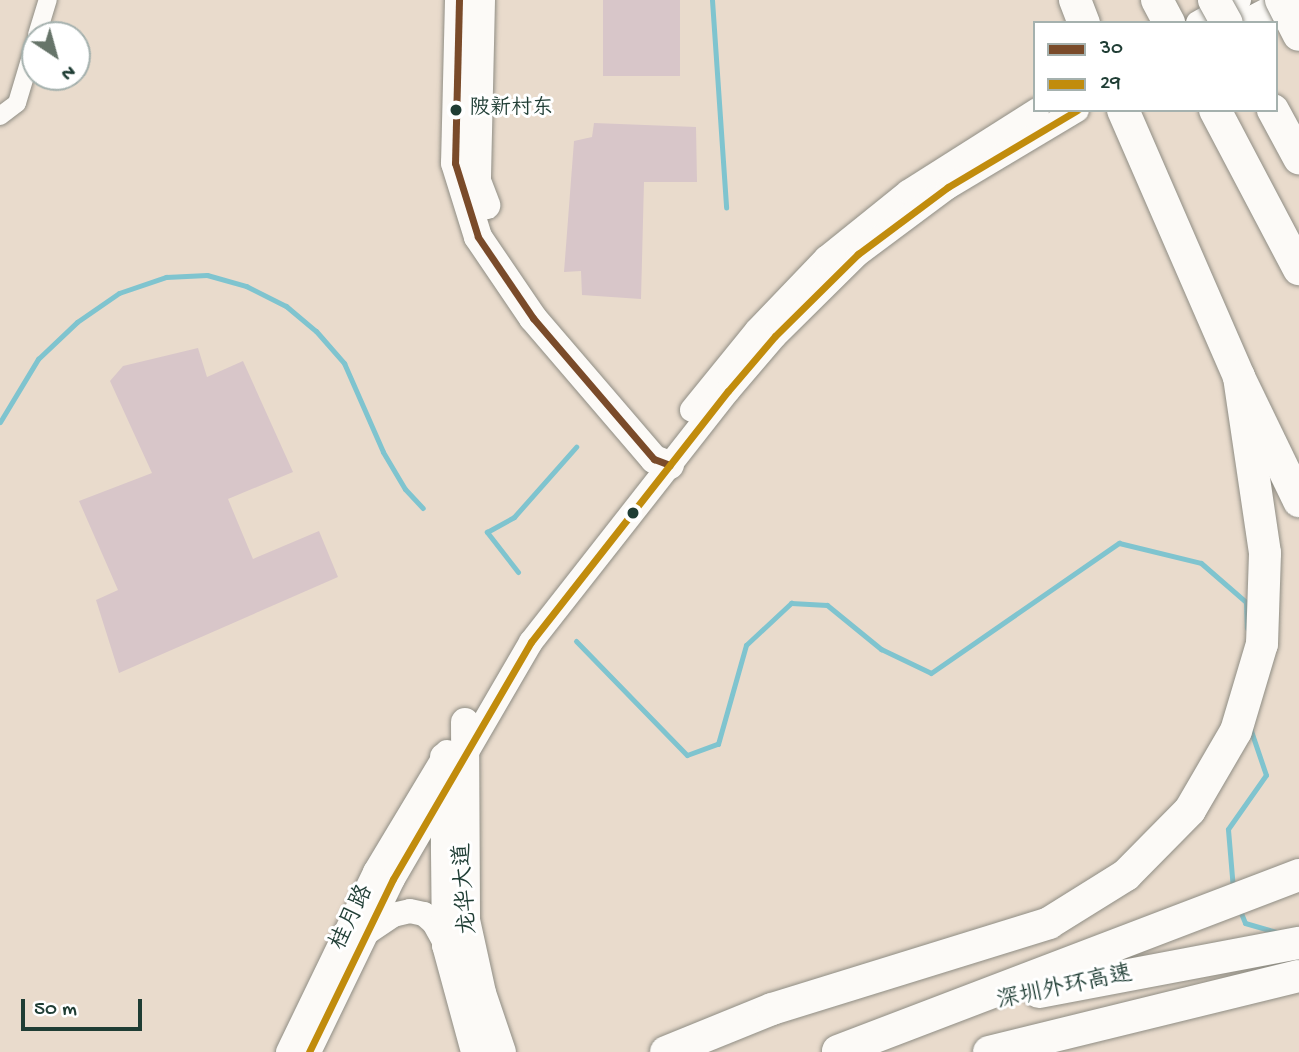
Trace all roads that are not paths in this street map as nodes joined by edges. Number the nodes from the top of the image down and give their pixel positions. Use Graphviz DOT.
graph roads {
  1 [pos="48,0"];
  2 [pos="458,0"];
  3 [pos="481,0"];
  4 [pos="1074,0"];
  5 [pos="1214,0"];
  6 [pos="1239,0"];
  7 [pos="1283,0"];
  8 [pos="41,21"];
  9 [pos="1083,21"];
  10 [pos="1202,21"];
  11 [pos="1226,21"];
  12 [pos="1246,21"];
  13 [pos="1299,35"];
  14 [pos="21,90"];
  15 [pos="1034,112"];
  16 [pos="1074,112"];
  17 [pos="1124,112"];
  18 [pos="1216,112"];
  19 [pos="1274,112"];
  20 [pos="0,116"];
  21 [pos="1299,158"];
  22 [pos="1299,269"];
  23 [pos="1239,376"];
  24 [pos="663,457"];
  25 [pos="1299,501"];
  26 [pos="465,722"];
  27 [pos="454,756"];
  28 [pos="444,792"];
  29 [pos="1299,875"];
  30 [pos="367,932"];
  31 [pos="1299,943"];
  32 [pos="446,945"];
  33 [pos="1299,976"];
  34 [pos="836,1051"];
  35 [pos="288,1052"];
  36 [pos="309,1052"];
  37 [pos="475,1052"];
  38 [pos="502,1052"];
  39 [pos="666,1052"];
  40 [pos="989,1052"];
  1 -- 8 [label="street"];
  2 -- 24 [label="main road"];
  3 -- 24 [label="main road"];
  4 -- 9 [label="highway"];
  5 -- 11 [label="highway, bridge"];
  6 -- 10 [label="main road"];
  7 -- 12 [label="main road"];
  7 -- 13 [label="highway, bridge"];
  14 -- 20 [label="street"];
  15 -- 24 [label="main road, 桂月路"];
  16 -- 24 [label="main road, 桂月路"];
  17 -- 23 [label="highway"];
  18 -- 22 [label="highway"];
  19 -- 21 [label="highway"];
  23 -- 25 [label="highway"];
  23 -- 39 [label="highway"];
  24 -- 26 [label="main road, 桂月路"];
  24 -- 27 [label="main road, 桂月路"];
  26 -- 27 [label="main road, 龙华大道"];
  27 -- 28 [label="main road, 龙华大道"];
  27 -- 35 [label="main road, 桂月路"];
  27 -- 38 [label="main road, 龙华大道"];
  28 -- 30 [label="main road, 桂月路"];
  28 -- 32 [label="main road, 龙华大道"];
  29 -- 34 [label="highway"];
  30 -- 32 [label="main road"];
  30 -- 36 [label="main road, 桂月路"];
  31 -- 34 [label="highway, 深圳外环高速"];
  32 -- 37 [label="main road, 龙华大道"];
  33 -- 40 [label="highway, 深圳外环高速"];
}
